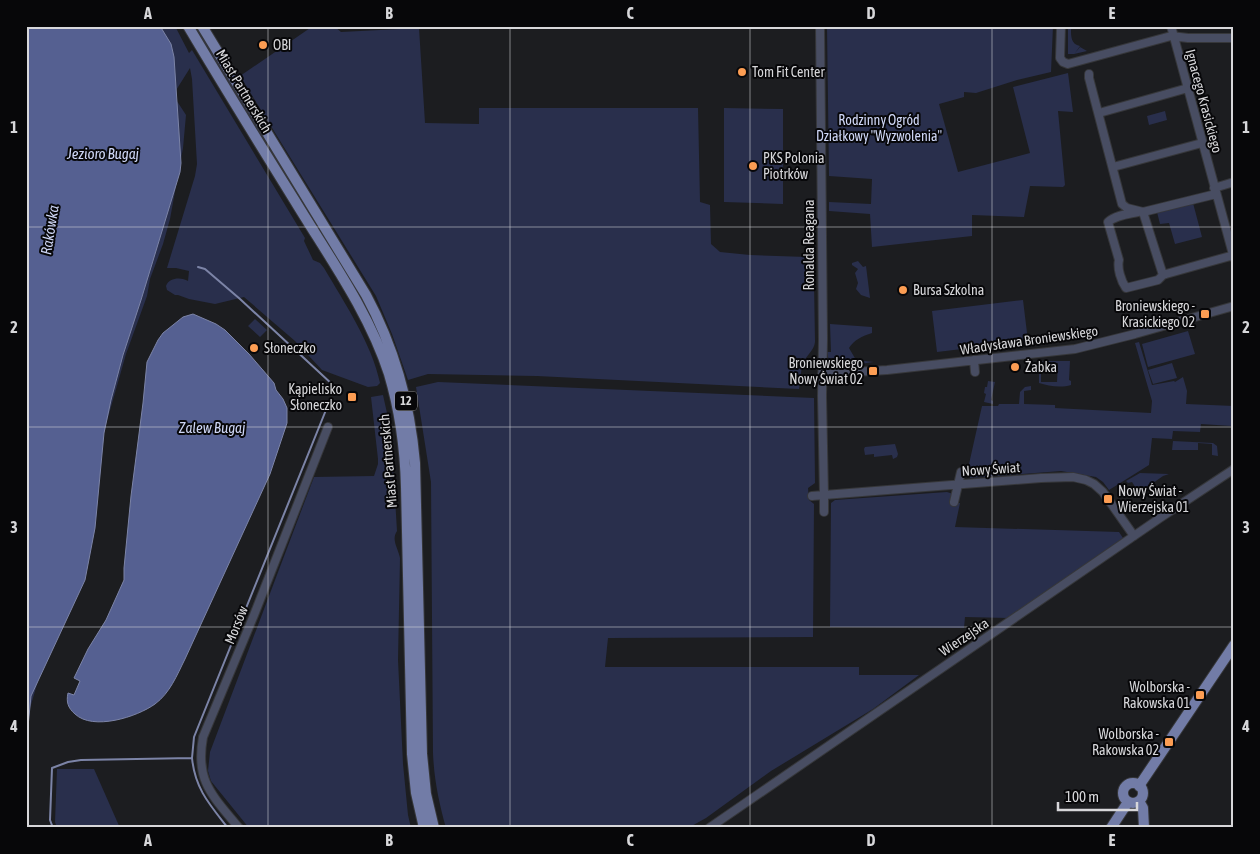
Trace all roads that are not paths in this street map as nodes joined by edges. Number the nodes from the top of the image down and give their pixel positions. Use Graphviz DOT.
graph roads {
  1 [pos="188,26"];
  2 [pos="202,26"];
  3 [pos="820,26"];
  4 [pos="1061,26"];
  5 [pos="1171,26"];
  6 [pos="1174,36"];
  7 [pos="1234,38"];
  8 [pos="1089,74"];
  9 [pos="1188,88"];
  10 [pos="1099,113"];
  11 [pos="1202,143"];
  12 [pos="1112,167"];
  13 [pos="1234,182"];
  14 [pos="1215,191"];
  15 [pos="1123,206"];
  16 [pos="1141,212"];
  17 [pos="1124,215"];
  18 [pos="1233,256"];
  19 [pos="1163,275"];
  20 [pos="1234,306"];
  21 [pos="974,360"];
  22 [pos="975,372"];
  23 [pos="822,374"];
  24 [pos="328,427"];
  25 [pos="1234,469"];
  26 [pos="961,472"];
  27 [pos="958,484"];
  28 [pos="824,495"];
  29 [pos="812,496"];
  30 [pos="954,502"];
  31 [pos="824,512"];
  32 [pos="1134,536"];
  33 [pos="1234,645"];
  34 [pos="1139,786"];
  35 [pos="1134,801"];
  36 [pos="238,828"];
  37 [pos="424,828"];
  38 [pos="434,828"];
  39 [pos="709,828"];
  40 [pos="1112,828"];
  41 [pos="1144,828"];
  1 -- 37 [label="main road, Miast Partnerskich / 12"];
  2 -- 38 [label="main road, Miast Partnerskich / 12"];
  3 -- 23 [label="street, Ronalda Reagana"];
  4 -- 6 [label="street"];
  5 -- 6 [label="street, Ignacego Krasickiego"];
  6 -- 7 [label="street"];
  6 -- 9 [label="street, Ignacego Krasickiego"];
  8 -- 10 [label="street"];
  9 -- 10 [label="street"];
  9 -- 11 [label="street, Ignacego Krasickiego"];
  10 -- 12 [label="street"];
  11 -- 12 [label="street"];
  11 -- 14 [label="street, Ignacego Krasickiego"];
  12 -- 15 [label="street"];
  13 -- 14 [label="street"];
  14 -- 16 [label="street"];
  14 -- 18 [label="street, Ignacego Krasickiego"];
  15 -- 16 [label="street"];
  15 -- 17 [label="street"];
  16 -- 17 [label="street"];
  16 -- 19 [label="street"];
  17 -- 19 [label="street"];
  18 -- 19 [label="street"];
  20 -- 21 [label="street, Władysława Broniewskiego"];
  21 -- 22 [label="street"];
  21 -- 23 [label="street, Władysława Broniewskiego"];
  23 -- 28 [label="street"];
  24 -- 36 [label="street, Morsów"];
  25 -- 32 [label="street, Wierzejska"];
  26 -- 27 [label="street"];
  27 -- 28 [label="street, Nowy Świat"];
  27 -- 30 [label="street"];
  27 -- 32 [label="street, Nowy Świat"];
  28 -- 29 [label="street, Nowy Świat"];
  28 -- 31 [label="street"];
  32 -- 39 [label="street, Wierzejska"];
  33 -- 34 [label="main road"];
  34 -- 35 [label="main road"];
  34 -- 35 [label="main road"];
  35 -- 40 [label="main road"];
  35 -- 41 [label="main road"];
}
